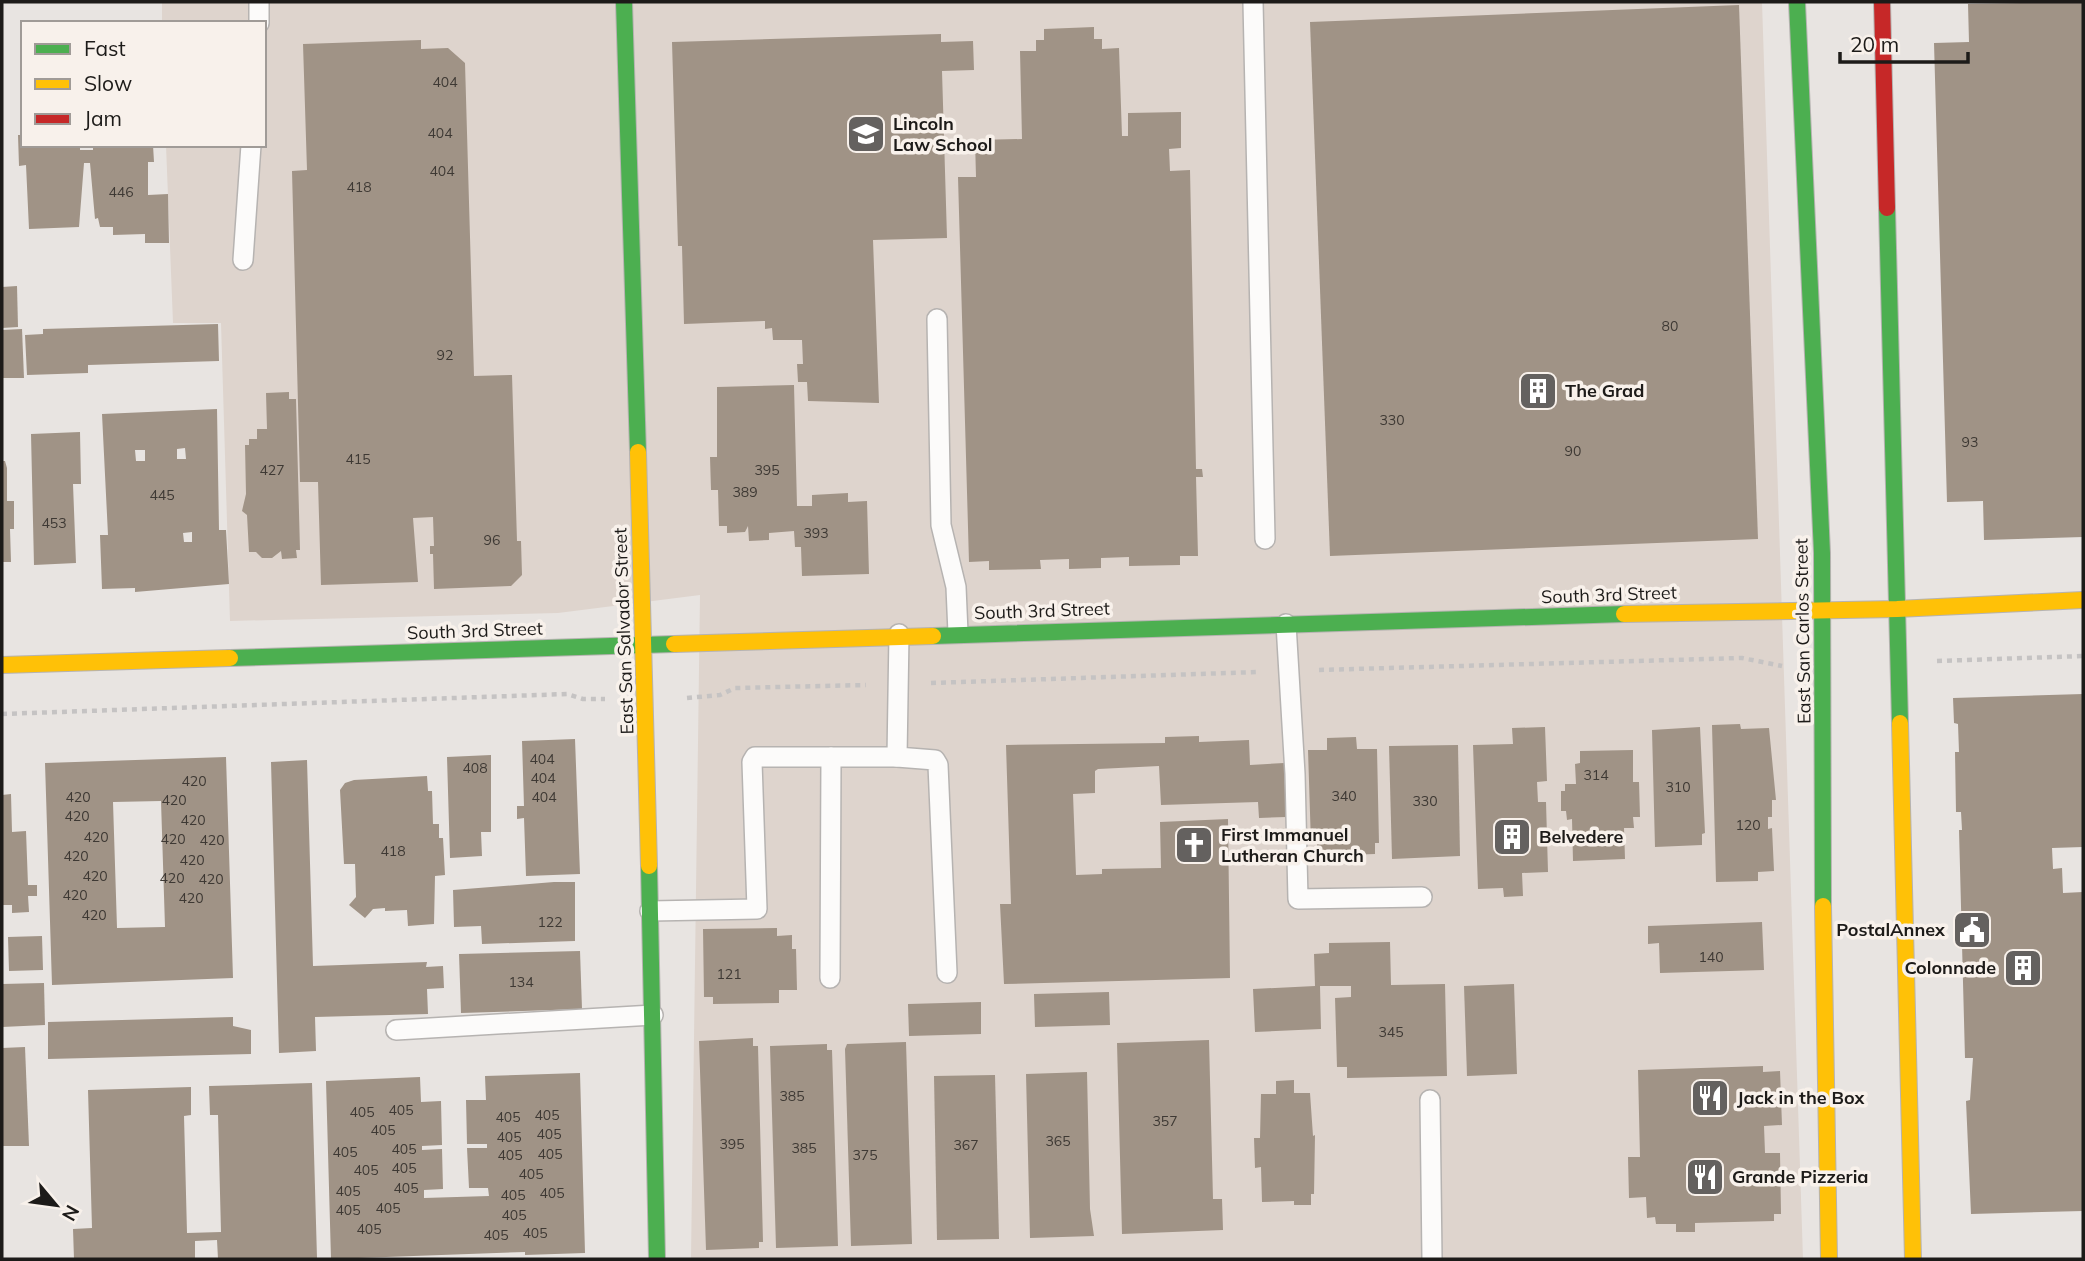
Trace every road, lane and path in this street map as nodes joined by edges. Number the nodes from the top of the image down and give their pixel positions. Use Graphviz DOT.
graph roads {
  1 [pos="259,2"];
  2 [pos="624,2"];
  3 [pos="1253,2"];
  4 [pos="1797,2"];
  5 [pos="1882,2"];
  6 [pos="259,21"];
  7 [pos="251,147"];
  8 [pos="243,260"];
  9 [pos="937,318"];
  10 [pos="1265,539"];
  11 [pos="2083,600"];
  12 [pos="1822,608"];
  13 [pos="1897,609"];
  14 [pos="1286,624"];
  15 [pos="958,633"];
  16 [pos="900,634"];
  17 [pos="643,645"];
  18 [pos="2083,656"];
  19 [pos="1952,660"];
  20 [pos="2,664"];
  21 [pos="1776,666"];
  22 [pos="1288,670"];
  23 [pos="899,685"];
  24 [pos="684,698"];
  25 [pos="583,699"];
  26 [pos="2,714"];
  27 [pos="831,757"];
  28 [pos="897,757"];
  29 [pos="1422,897"];
  30 [pos="650,911"];
  31 [pos="947,973"];
  32 [pos="830,978"];
  33 [pos="653,1015"];
  34 [pos="396,1030"];
  35 [pos="1430,1100"];
  36 [pos="657,1259"];
  37 [pos="1432,1259"];
  38 [pos="1829,1259"];
  39 [pos="1913,1259"];
  1 -- 6 [label="lane"];
  2 -- 17 [label="street, East San Salvador Street"];
  3 -- 10 [label="lane"];
  4 -- 12 [label="street, East San Carlos Street"];
  5 -- 13 [label="street"];
  7 -- 8 [label="lane"];
  9 -- 15 [label="lane"];
  11 -- 13 [label="street, South 3rd Street"];
  12 -- 13 [label="street, South 3rd Street"];
  12 -- 14 [label="street, South 3rd Street"];
  12 -- 38 [label="street, East San Carlos Street"];
  13 -- 39 [label="street"];
  14 -- 15 [label="street, South 3rd Street"];
  14 -- 22 [label="lane"];
  15 -- 16 [label="street, South 3rd Street"];
  16 -- 17 [label="street, South 3rd Street"];
  16 -- 23 [label="lane"];
  17 -- 20 [label="street, South 3rd Street"];
  17 -- 30 [label="street, East San Salvador Street"];
  18 -- 19 [label="path"];
  21 -- 22 [label="path"];
  22 -- 23 [label="path"];
  22 -- 29 [label="lane"];
  23 -- 24 [label="path"];
  23 -- 28 [label="lane"];
  25 -- 26 [label="path"];
  27 -- 28 [label="lane"];
  27 -- 30 [label="lane"];
  27 -- 32 [label="lane"];
  28 -- 31 [label="lane"];
  30 -- 33 [label="street, East San Salvador Street"];
  33 -- 34 [label="lane"];
  33 -- 36 [label="street, East San Salvador Street"];
  35 -- 37 [label="lane"];
}
